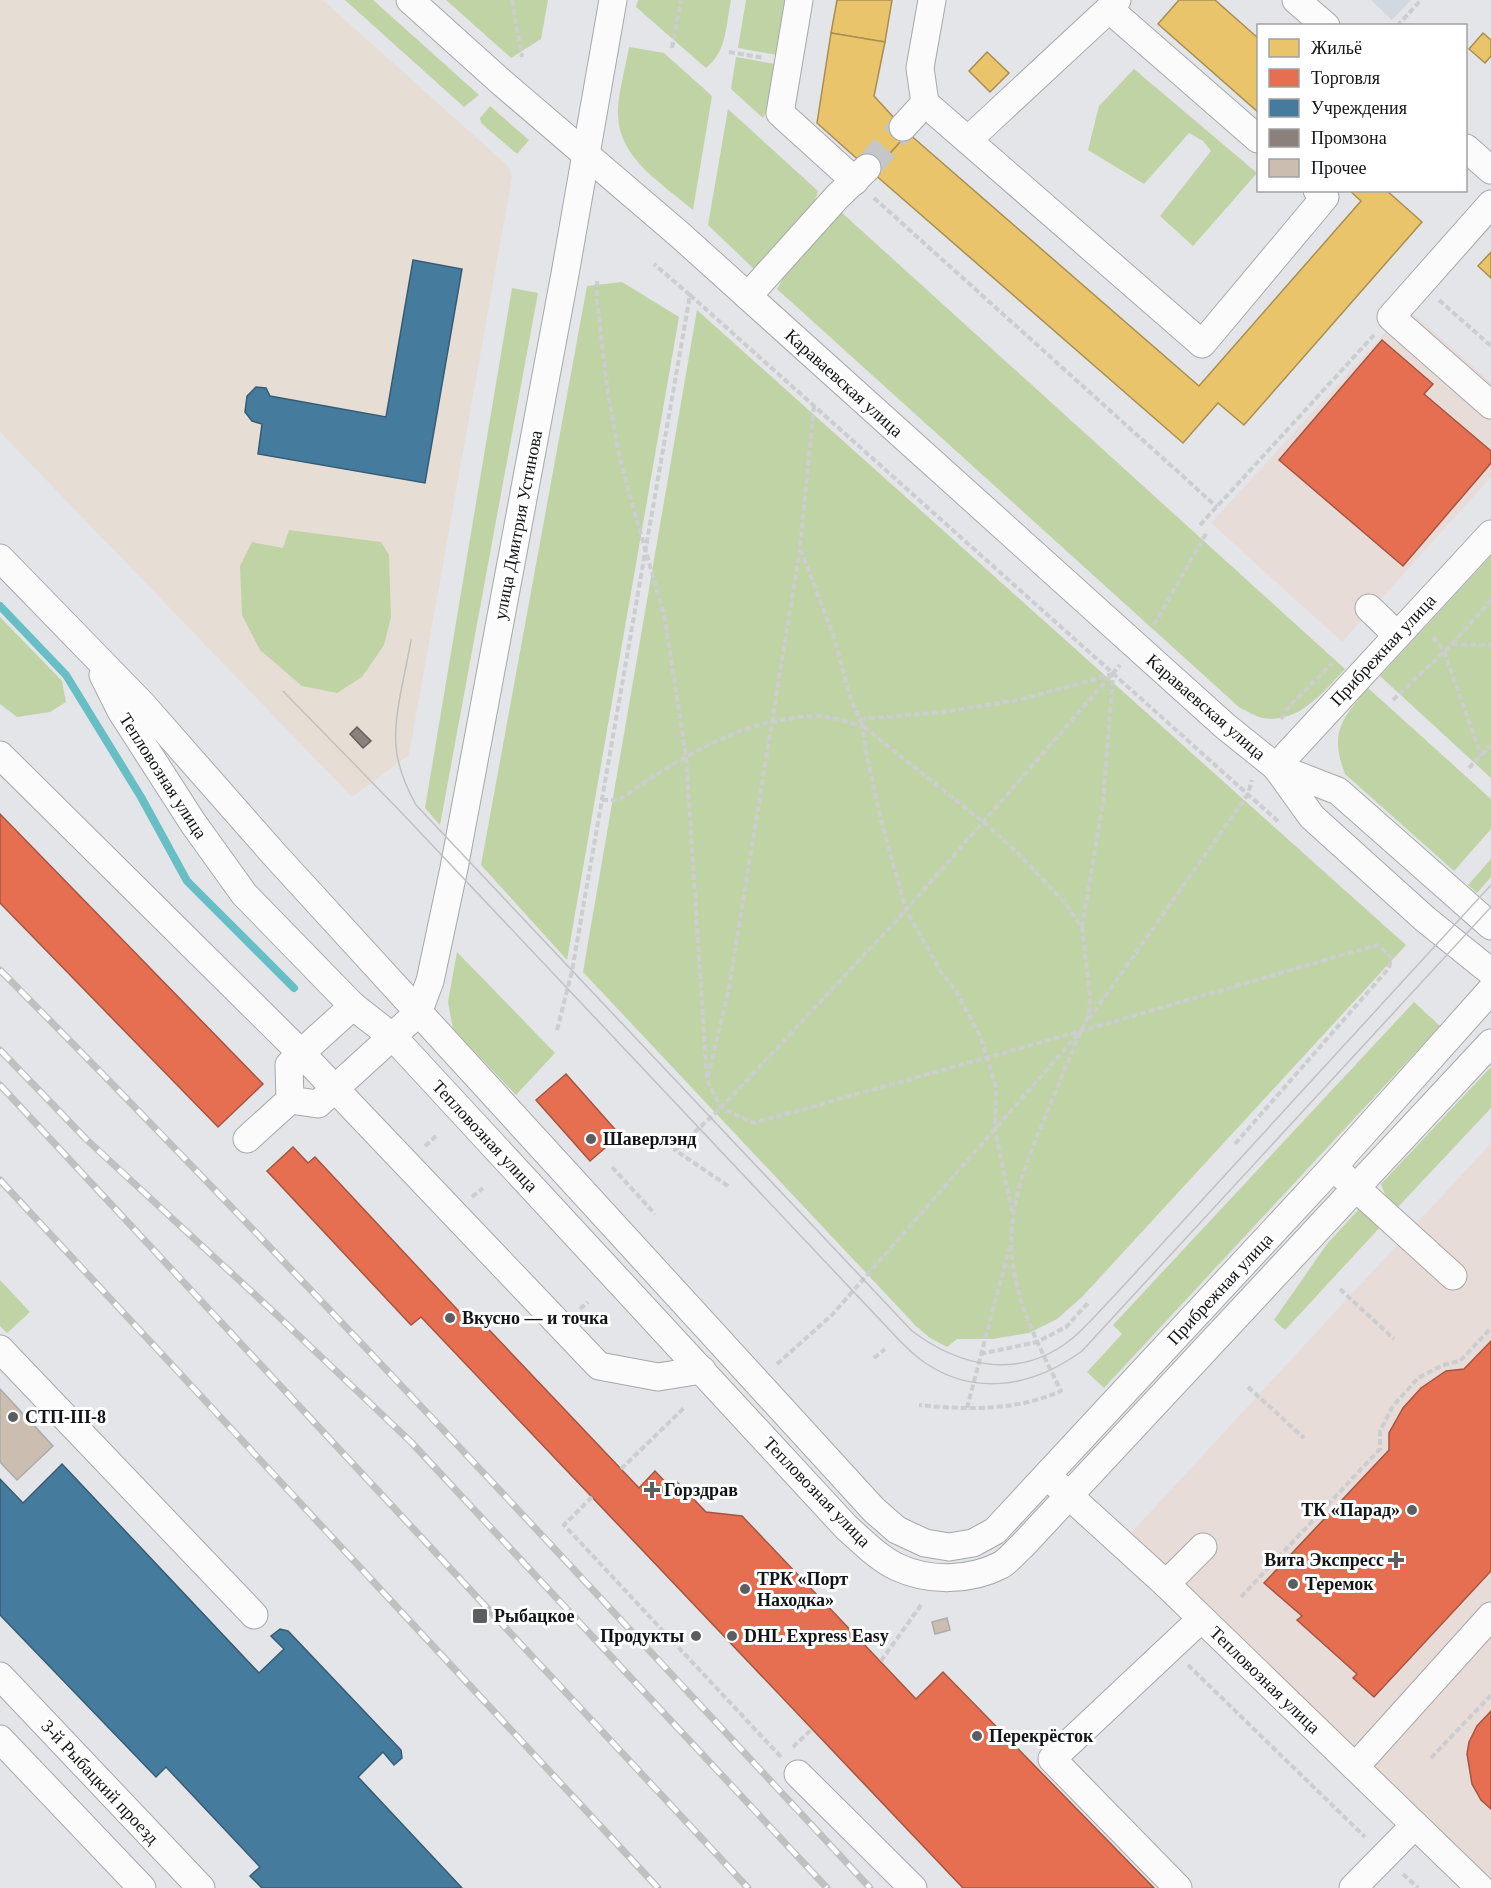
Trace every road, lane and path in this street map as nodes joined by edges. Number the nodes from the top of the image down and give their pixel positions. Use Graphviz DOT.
graph roads {
  1 [pos="410,0"];
  2 [pos="512,0"];
  3 [pos="613,0"];
  4 [pos="681,0"];
  5 [pos="799,0"];
  6 [pos="932,0"];
  7 [pos="1296,0"];
  8 [pos="1421,0"];
  9 [pos="1113,4"];
  10 [pos="1324,24"];
  11 [pos="1398,24"];
  12 [pos="672,48"];
  13 [pos="729,52"];
  14 [pos="522,57"];
  15 [pos="788,62"];
  16 [pos="925,103"];
  17 [pos="903,127"];
  18 [pos="1257,138"];
  19 [pos="968,140"];
  20 [pos="1467,148"];
  21 [pos="586,155"];
  22 [pos="1491,170"];
  23 [pos="861,175"];
  24 [pos="1319,192"];
  25 [pos="1491,204"];
  26 [pos="654,264"];
  27 [pos="597,281"];
  28 [pos="1421,284"];
  29 [pos="690,295"];
  30 [pos="748,296"];
  31 [pos="1390,317"];
  32 [pos="1491,346"];
  33 [pos="1491,405"];
  34 [pos="814,406"];
  35 [pos="1217,507"];
  36 [pos="1200,525"];
  37 [pos="1207,532"];
  38 [pos="1491,534"];
  39 [pos="800,548"];
  40 [pos="646,550"];
  41 [pos="0,558"];
  42 [pos="1491,600"];
  43 [pos="1369,608"];
  44 [pos="1406,625"];
  45 [pos="1153,626"];
  46 [pos="1452,644"];
  47 [pos="1491,645"];
  48 [pos="1444,651"];
  49 [pos="93,655"];
  50 [pos="1113,674"];
  51 [pos="1393,700"];
  52 [pos="860,719"];
  53 [pos="772,723"];
  54 [pos="863,726"];
  55 [pos="1491,745"];
  56 [pos="0,755"];
  57 [pos="1480,756"];
  58 [pos="686,757"];
  59 [pos="1276,767"];
  60 [pos="1469,768"];
  61 [pos="1248,794"];
  62 [pos="602,800"];
  63 [pos="983,822"];
  64 [pos="1284,826"];
  65 [pos="906,910"];
  66 [pos="1491,926"];
  67 [pos="1082,928"];
  68 [pos="1491,972"];
  69 [pos="1491,990"];
  70 [pos="353,1006"];
  71 [pos="418,1013"];
  72 [pos="556,1030"];
  73 [pos="1081,1031"];
  74 [pos="394,1038"];
  75 [pos="1491,1043"];
  76 [pos="301,1053"];
  77 [pos="986,1057"];
  78 [pos="707,1080"];
  79 [pos="336,1089"];
  80 [pos="291,1100"];
  81 [pos="721,1108"];
  82 [pos="995,1131"];
  83 [pos="247,1138"];
  84 [pos="1234,1145"];
  85 [pos="612,1167"];
  86 [pos="1333,1167"];
  87 [pos="728,1186"];
  88 [pos="1355,1187"];
  89 [pos="1013,1213"];
  90 [pos="656,1214"];
  91 [pos="1012,1238"];
  92 [pos="1453,1276"];
  93 [pos="1340,1288"];
  94 [pos="1088,1303"];
  95 [pos="1491,1328"];
  96 [pos="1394,1340"];
  97 [pos="1037,1342"];
  98 [pos="0,1349"];
  99 [pos="885,1349"];
  100 [pos="980,1354"];
  101 [pos="874,1358"];
  102 [pos="777,1364"];
  103 [pos="702,1370"];
  104 [pos="1248,1387"];
  105 [pos="919,1405"];
  106 [pos="685,1407"];
  107 [pos="967,1408"];
  108 [pos="1304,1438"];
  109 [pos="621,1469"];
  110 [pos="1047,1475"];
  111 [pos="1069,1496"];
  112 [pos="592,1497"];
  113 [pos="925,1543"];
  114 [pos="1203,1547"];
  115 [pos="925,1575"];
  116 [pos="1166,1584"];
  117 [pos="1241,1597"];
  118 [pos="921,1605"];
  119 [pos="254,1616"];
  120 [pos="1491,1616"];
  121 [pos="1202,1619"];
  122 [pos="1177,1642"];
  123 [pos="881,1662"];
  124 [pos="0,1676"];
  125 [pos="1491,1695"];
  126 [pos="812,1729"];
  127 [pos="758,1731"];
  128 [pos="0,1739"];
  129 [pos="1431,1758"];
  130 [pos="790,1766"];
  131 [pos="1356,1767"];
  132 [pos="1414,1825"];
  133 [pos="1384,1856"];
  134 [pos="142,1888"];
  135 [pos="201,1888"];
  136 [pos="913,1888"];
  137 [pos="1178,1888"];
  138 [pos="1353,1888"];
  139 [pos="1418,1888"];
  140 [pos="1480,1888"];
  1 -- 21 [label="street, Караваевская улица"];
  2 -- 14 [label="path"];
  3 -- 21 [label="street, улица Дмитрия Устинова"];
  4 -- 12 [label="path"];
  5 -- 15 [label="street"];
  6 -- 16 [label="street"];
  7 -- 10 [label="street"];
  8 -- 11 [label="path"];
  9 -- 18 [label="street"];
  9 -- 19 [label="street"];
  13 -- 15 [label="path"];
  15 -- 23 [label="street"];
  16 -- 17 [label="street"];
  16 -- 19 [label="street"];
  19 -- 24 [label="street"];
  20 -- 22 [label="street"];
  21 -- 30 [label="street, Караваевская улица"];
  21 -- 71 [label="street, улица Дмитрия Устинова"];
  23 -- 30 [label="street"];
  23 -- 35 [label="path"];
  25 -- 28 [label="street"];
  26 -- 29 [label="path"];
  27 -- 40 [label="path"];
  28 -- 31 [label="street"];
  28 -- 32 [label="path"];
  29 -- 34 [label="path"];
  29 -- 40 [label="path"];
  30 -- 59 [label="street, Караваевская улица"];
  31 -- 33 [label="street"];
  31 -- 35 [label="path"];
  34 -- 39 [label="path"];
  34 -- 50 [label="path"];
  35 -- 36 [label="path"];
  37 -- 45 [label="path"];
  38 -- 44 [label="street, Прибрежная улица"];
  39 -- 52 [label="path"];
  39 -- 53 [label="path"];
  40 -- 58 [label="path"];
  40 -- 62 [label="path"];
  41 -- 49 [label="street, Тепловозная улица"];
  42 -- 46 [label="path"];
  43 -- 44 [label="street"];
  44 -- 48 [label="path"];
  44 -- 59 [label="street, Прибрежная улица"];
  46 -- 47 [label="path"];
  46 -- 48 [label="path"];
  48 -- 51 [label="path"];
  48 -- 57 [label="path"];
  49 -- 70 [label="street, Тепловозная улица"];
  49 -- 71 [label="street, Тепловозная улица"];
  50 -- 52 [label="path"];
  50 -- 61 [label="path"];
  50 -- 63 [label="path"];
  50 -- 67 [label="path"];
  52 -- 54 [label="path"];
  53 -- 54 [label="path"];
  53 -- 58 [label="path"];
  53 -- 78 [label="path"];
  54 -- 63 [label="path"];
  54 -- 65 [label="path"];
  55 -- 57 [label="path"];
  56 -- 76 [label="street"];
  57 -- 60 [label="path"];
  58 -- 62 [label="path"];
  58 -- 78 [label="path"];
  59 -- 66 [label="street, Караваевская улица"];
  59 -- 68 [label="street, Караваевская улица"];
  61 -- 64 [label="path"];
  61 -- 73 [label="path"];
  62 -- 72 [label="path"];
  63 -- 65 [label="path"];
  63 -- 67 [label="path"];
  65 -- 77 [label="path"];
  65 -- 81 [label="path"];
  67 -- 73 [label="path"];
  69 -- 86 [label="street, Прибрежная улица"];
  70 -- 74 [label="street, Тепловозная улица"];
  70 -- 76 [label="street"];
  71 -- 74 [label="street, улица Дмитрия Устинова"];
  71 -- 113 [label="street, Тепловозная улица"];
  73 -- 77 [label="path"];
  73 -- 82 [label="path"];
  73 -- 84 [label="path"];
  73 -- 89 [label="path"];
  74 -- 79 [label="street, улица Дмитрия Устинова"];
  74 -- 103 [label="street, Тепловозная улица"];
  75 -- 88 [label="street, Прибрежная улица"];
  76 -- 79 [label="street"];
  76 -- 80 [label="street"];
  77 -- 81 [label="path"];
  77 -- 82 [label="path"];
  78 -- 81 [label="path"];
  79 -- 80 [label="street, улица Дмитрия Устинова"];
  79 -- 103 [label="street"];
  80 -- 83 [label="street"];
  81 -- 87 [label="path"];
  82 -- 89 [label="path"];
  82 -- 102 [label="path"];
  85 -- 90 [label="path"];
  86 -- 88 [label="street"];
  86 -- 110 [label="street, Прибрежная улица"];
  88 -- 92 [label="street"];
  88 -- 111 [label="street, Прибрежная улица"];
  89 -- 91 [label="path"];
  91 -- 97 [label="path"];
  91 -- 100 [label="path"];
  93 -- 96 [label="path"];
  94 -- 97 [label="path"];
  95 -- 117 [label="path"];
  97 -- 100 [label="path"];
  97 -- 107 [label="path"];
  98 -- 119 [label="street"];
  99 -- 101 [label="path"];
  100 -- 107 [label="path"];
  103 -- 115 [label="street, Тепловозная улица"];
  104 -- 108 [label="path"];
  105 -- 107 [label="path"];
  106 -- 109 [label="path"];
  110 -- 111 [label="street, Тепловозная улица"];
  110 -- 113 [label="street, Прибрежная улица"];
  111 -- 115 [label="street, Прибрежная улица"];
  111 -- 116 [label="street, Тепловозная улица"];
  112 -- 127 [label="path"];
  114 -- 116 [label="street"];
  116 -- 121 [label="street, Тепловозная улица"];
  118 -- 123 [label="path"];
  120 -- 131 [label="street"];
  121 -- 122 [label="street"];
  121 -- 131 [label="street, Тепловозная улица"];
  122 -- 133 [label="path"];
  122 -- 137 [label="street"];
  124 -- 135 [label="street, 3-й Рыбацкий проезд"];
  125 -- 129 [label="path"];
  126 -- 130 [label="path"];
  128 -- 134 [label="street"];
  130 -- 136 [label="street"];
  131 -- 132 [label="street, Тепловозная улица"];
  132 -- 133 [label="street"];
  132 -- 140 [label="street, Тепловозная улица"];
  133 -- 138 [label="street"];
  133 -- 139 [label="path"];
}
